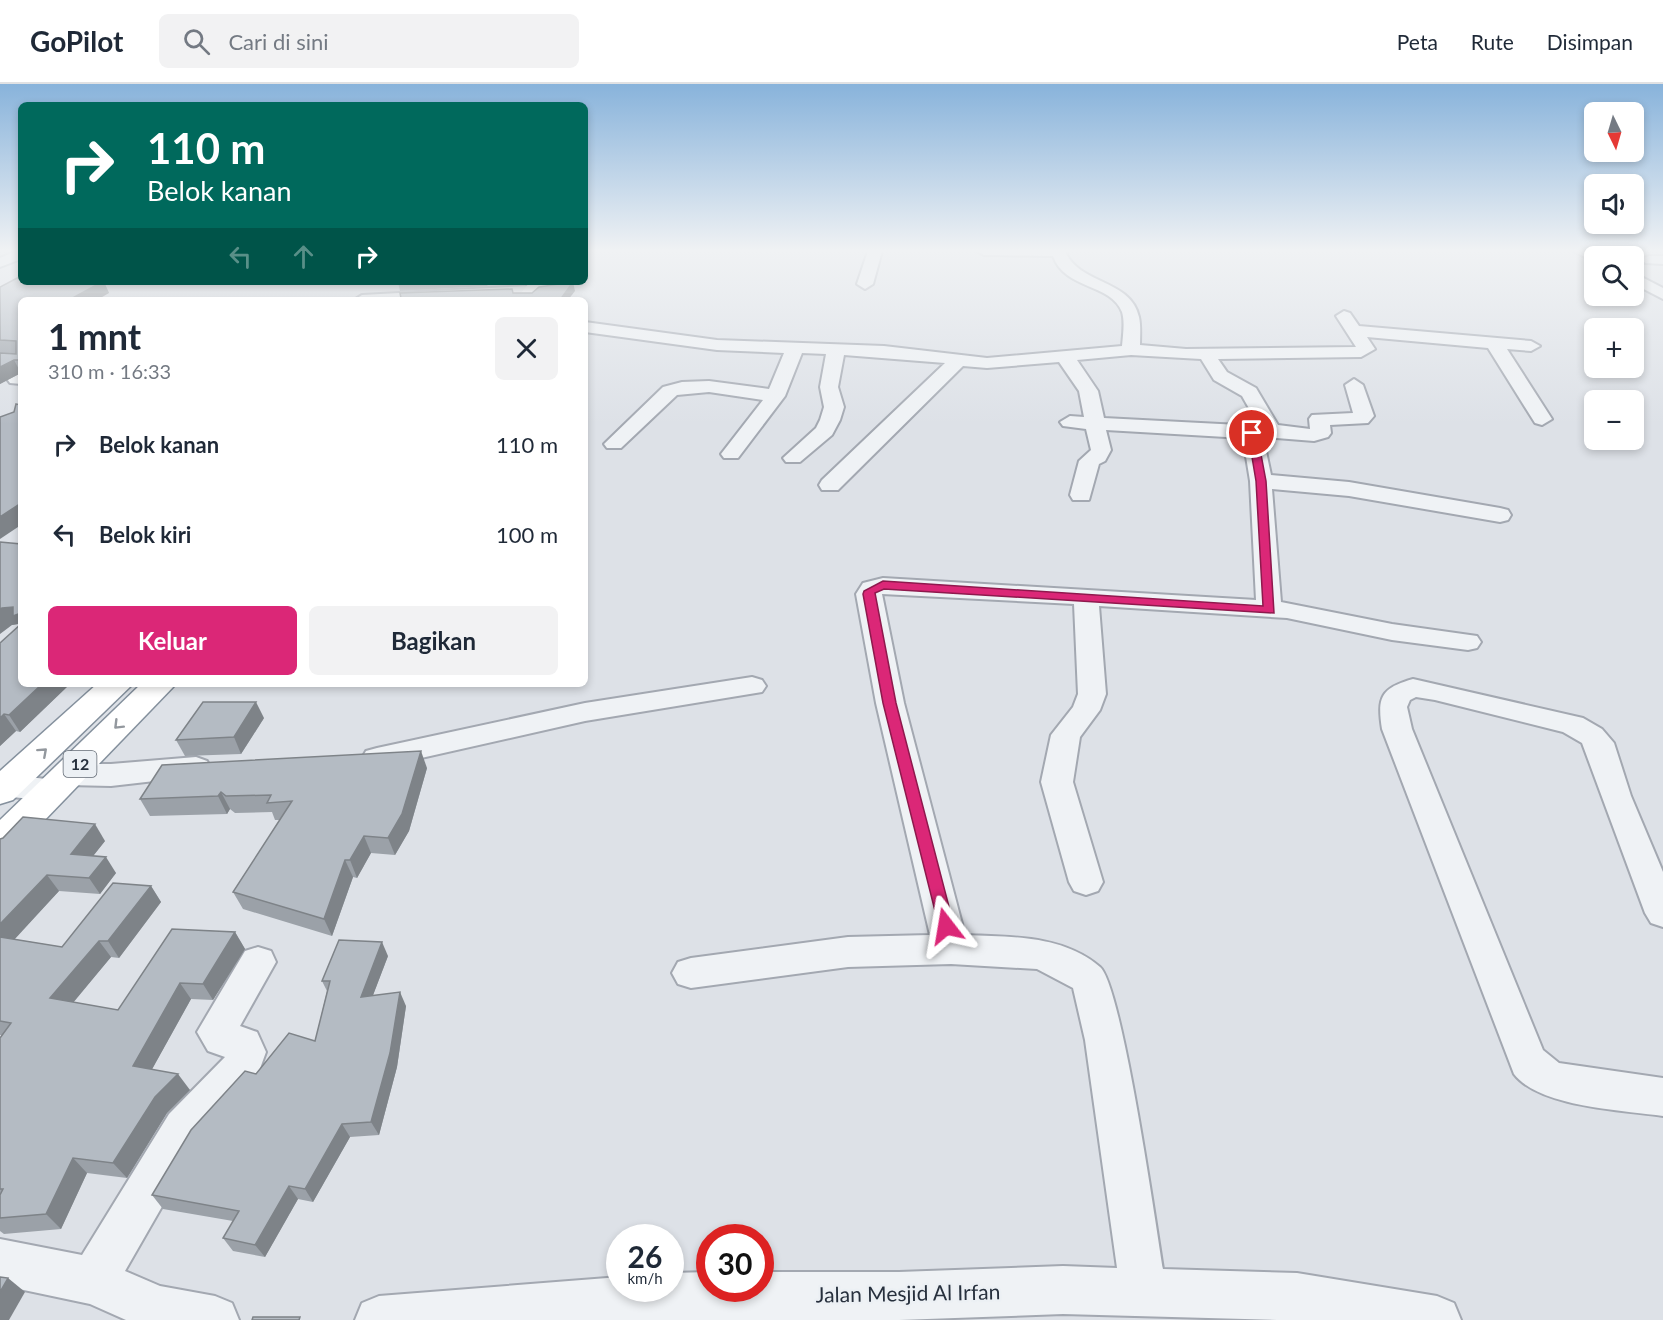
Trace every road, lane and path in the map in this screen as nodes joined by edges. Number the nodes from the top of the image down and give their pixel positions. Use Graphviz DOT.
graph roads {
  1 [pos="1128,309"];
  2 [pos="1344,316"];
  3 [pos="588,327"];
  4 [pos="1354,331"];
  5 [pos="1494,343"];
  6 [pos="717,345"];
  7 [pos="1531,346"];
  8 [pos="795,348"];
  9 [pos="836,350"];
  10 [pos="1131,350"];
  11 [pos="1206,354"];
  12 [pos="1064,357"];
  13 [pos="959,360"];
  14 [pos="1354,385"];
  15 [pos="695,386"];
  16 [pos="776,396"];
  17 [pos="1542,419"];
  18 [pos="1070,422"];
  19 [pos="1096,423"];
  20 [pos="1262,431"];
  21 [pos="614,444"];
  22 [pos="731,454"];
  23 [pos="793,458"];
  24 [pos="1261,481"];
  25 [pos="830,485"];
  26 [pos="1081,495"];
  27 [pos="1500,515"];
  28 [pos="1086,598"];
  29 [pos="1269,610"];
  30 [pos="1468,642"];
  31 [pos="752,686"];
  32 [pos="114,687"];
  33 [pos="157,687"];
  34 [pos="355,760"];
  35 [pos="224,767"];
  36 [pos="61,782"];
  37 [pos="2,787"];
  38 [pos="0,843"];
  39 [pos="1086,882"];
  40 [pos="1663,913"];
  41 [pos="951,949"];
  42 [pos="258,962"];
  43 [pos="690,973"];
  44 [pos="1663,1096"];
  45 [pos="0,1262"];
  46 [pos="93,1281"];
  47 [pos="1143,1290"];
  48 [pos="685,1308"];
  49 [pos="215,1320"];
  50 [pos="379,1320"];
  51 [pos="1437,1320"];
  1 -- 10 [label="street"];
  2 -- 4 [label="street"];
  3 -- 6 [label="street"];
  4 -- 5 [label="street"];
  4 -- 11 [label="street"];
  5 -- 7 [label="street"];
  5 -- 17 [label="street"];
  6 -- 8 [label="street"];
  6 -- 15 [label="street"];
  8 -- 9 [label="street"];
  8 -- 16 [label="street"];
  9 -- 13 [label="street"];
  9 -- 23 [label="street"];
  10 -- 11 [label="street"];
  10 -- 12 [label="street"];
  11 -- 20 [label="street"];
  12 -- 13 [label="street"];
  12 -- 19 [label="street"];
  13 -- 25 [label="street"];
  14 -- 20 [label="street"];
  15 -- 16 [label="street"];
  15 -- 21 [label="street"];
  16 -- 22 [label="street"];
  18 -- 19 [label="street"];
  19 -- 20 [label="street"];
  19 -- 26 [label="street"];
  20 -- 24 [label="street"];
  24 -- 27 [label="street"];
  24 -- 29 [label="street"];
  28 -- 29 [label="street"];
  28 -- 39 [label="street"];
  28 -- 41 [label="street"];
  29 -- 30 [label="street"];
  31 -- 34 [label="street"];
  37 -- 32 [label="highway, 12, one-way"];
  33 -- 36 [label="highway, 12, one-way"];
  35 -- 36 [label="street"];
  36 -- 37 [label="street"];
  36 -- 38 [label="highway, 12"];
  40 -- 44 [label="street"];
  41 -- 43 [label="street"];
  41 -- 47 [label="street"];
  42 -- 46 [label="street"];
  45 -- 46 [label="street"];
  46 -- 49 [label="street"];
  47 -- 48 [label="street, Jalan Mesjid Al Irfan"];
  47 -- 51 [label="street, Jalan Mesjid Al Irfan"];
  48 -- 50 [label="street, Jalan Mesjid Al Irfan"];
}
